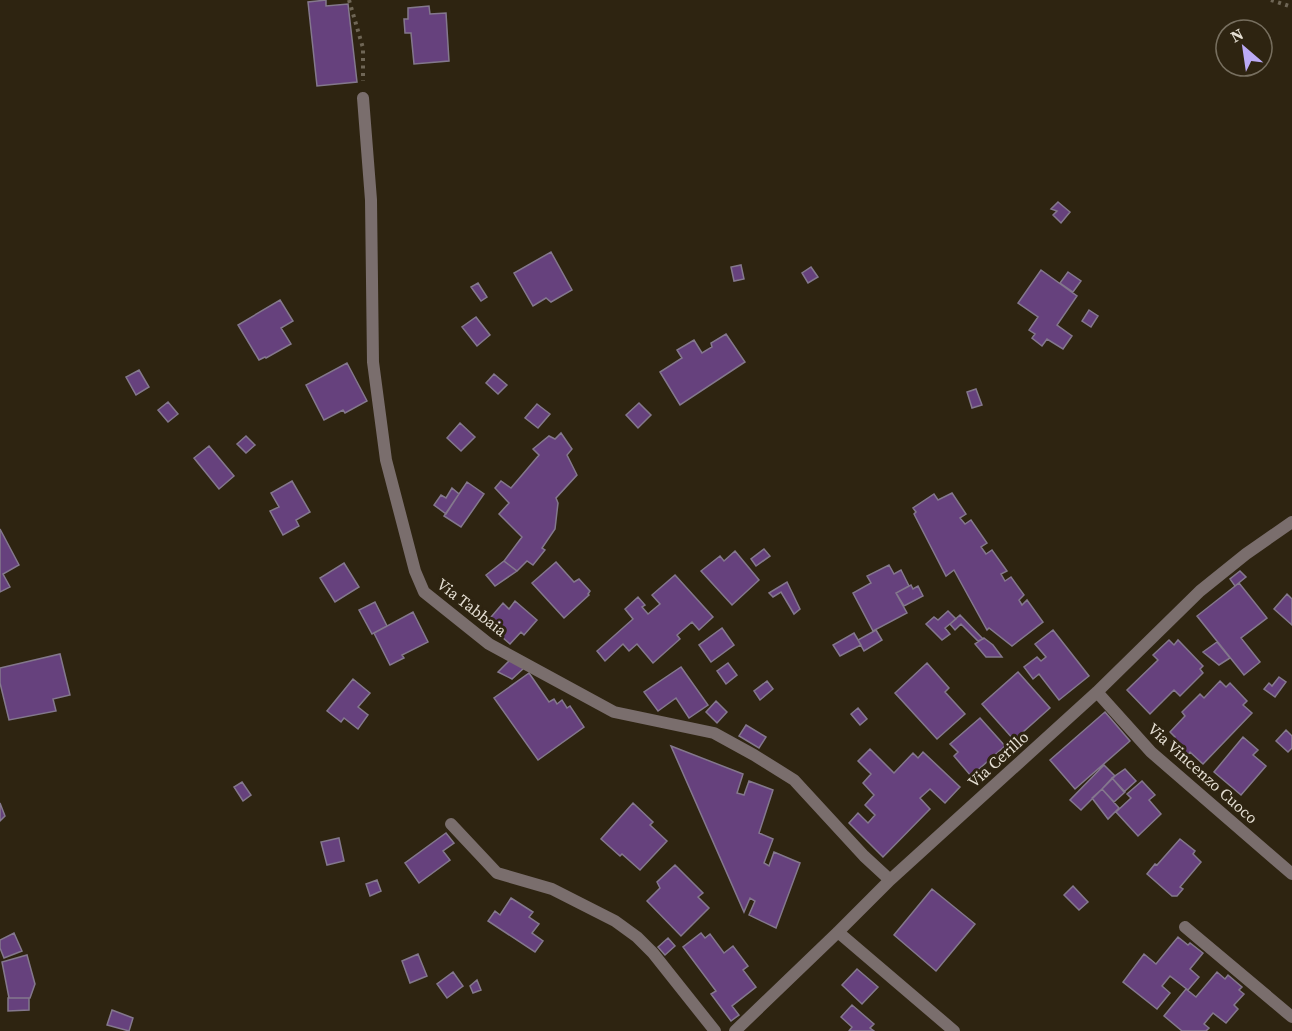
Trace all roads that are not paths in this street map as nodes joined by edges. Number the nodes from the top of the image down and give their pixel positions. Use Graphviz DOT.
graph roads {
  1 [pos="363,98"];
  2 [pos="1292,522"];
  3 [pos="1097,692"];
  4 [pos="451,824"];
  5 [pos="1292,874"];
  6 [pos="890,880"];
  7 [pos="1185,927"];
  8 [pos="838,932"];
  9 [pos="1292,1017"];
  10 [pos="715,1031"];
  11 [pos="735,1031"];
  12 [pos="954,1031"];
  1 -- 6 [label="street, Via Tabbaia"];
  2 -- 3 [label="street, Via Cerillo"];
  3 -- 5 [label="street, Via Vincenzo Cuoco"];
  3 -- 6 [label="street, Via Cerillo"];
  4 -- 10 [label="street"];
  6 -- 8 [label="street, Via Cerillo"];
  7 -- 9 [label="street"];
  8 -- 11 [label="street, Via Cerillo"];
  8 -- 12 [label="street"];
}
